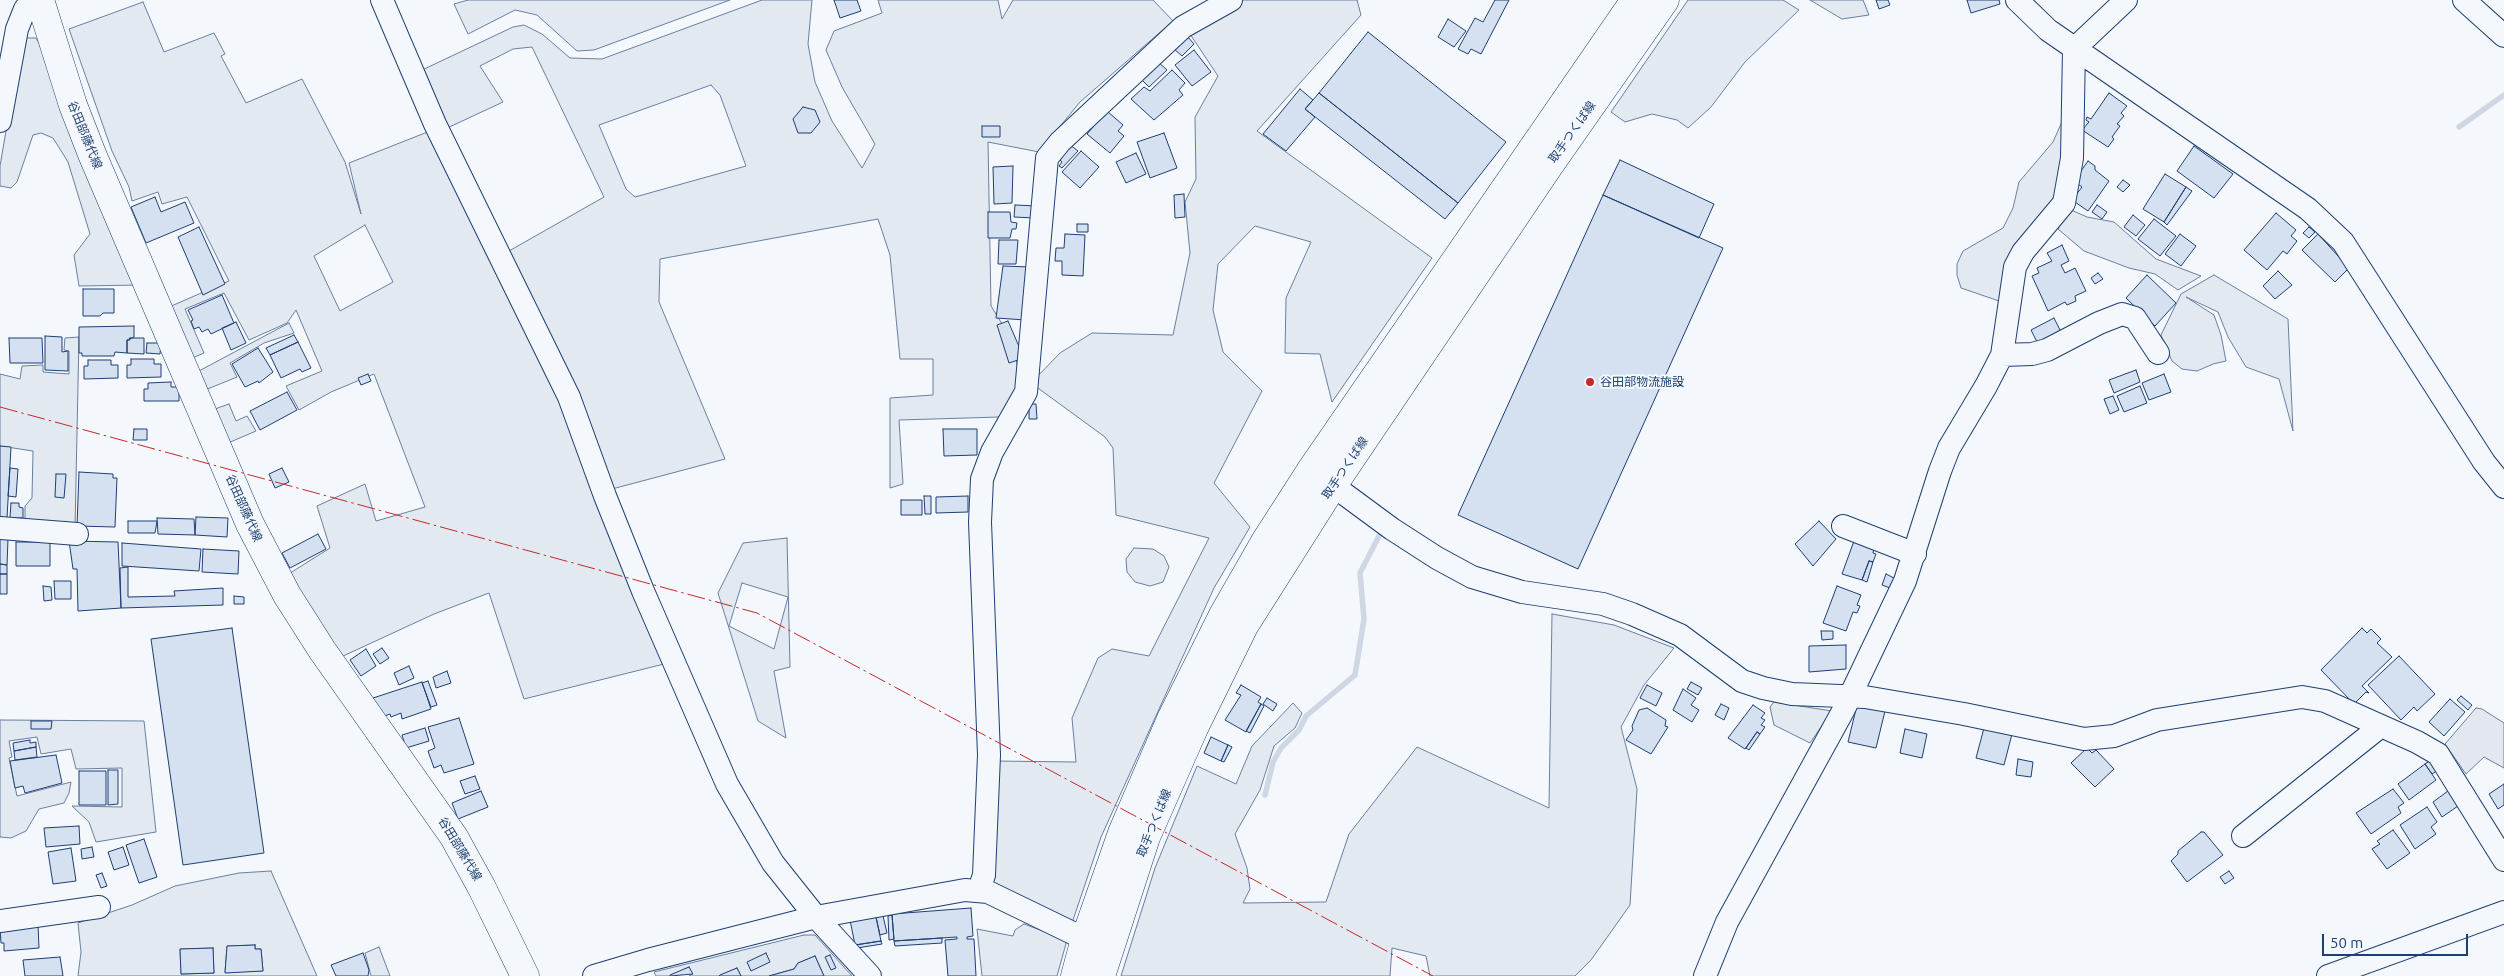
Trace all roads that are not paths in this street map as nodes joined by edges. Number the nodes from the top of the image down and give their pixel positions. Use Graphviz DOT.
graph roads {
  1 [pos="32,0"];
  2 [pos="40,0"];
  3 [pos="382,0"];
  4 [pos="1231,0"];
  5 [pos="1635,0"];
  6 [pos="1665,0"];
  7 [pos="2017,0"];
  8 [pos="2126,0"];
  9 [pos="2464,0"];
  10 [pos="2504,36"];
  11 [pos="2074,49"];
  12 [pos="0,121"];
  13 [pos="2158,353"];
  14 [pos="2002,355"];
  15 [pos="1311,470"];
  16 [pos="1334,484"];
  17 [pos="2504,487"];
  18 [pos="1843,526"];
  19 [pos="0,528"];
  20 [pos="77,534"];
  21 [pos="1914,554"];
  22 [pos="1851,697"];
  23 [pos="2381,726"];
  24 [pos="2243,836"];
  25 [pos="2504,860"];
  26 [pos="979,890"];
  27 [pos="99,907"];
  28 [pos="2504,912"];
  29 [pos="816,917"];
  30 [pos="0,921"];
  31 [pos="1085,940"];
  32 [pos="525,976"];
  33 [pos="594,976"];
  34 [pos="870,976"];
  35 [pos="1075,976"];
  36 [pos="1101,976"];
  37 [pos="1705,976"];
  38 [pos="2328,976"];
  1 -- 12 [label="street"];
  2 -- 32 [label="main road, 谷田部藤代線"];
  3 -- 29 [label="street"];
  4 -- 26 [label="street"];
  5 -- 15 [label="main road, 取手つくば線"];
  6 -- 16 [label="main road, 取手つくば線"];
  7 -- 11 [label="street"];
  8 -- 11 [label="street"];
  9 -- 10 [label="street"];
  11 -- 14 [label="street"];
  11 -- 17 [label="street"];
  13 -- 14 [label="street"];
  14 -- 21 [label="street"];
  15 -- 16 [label="street"];
  15 -- 31 [label="main road, 取手つくば線"];
  16 -- 22 [label="street"];
  16 -- 36 [label="main road, 取手つくば線"];
  18 -- 21 [label="street"];
  19 -- 20 [label="street"];
  21 -- 22 [label="street"];
  22 -- 23 [label="street"];
  22 -- 37 [label="street"];
  23 -- 24 [label="street"];
  23 -- 25 [label="street"];
  26 -- 29 [label="street"];
  26 -- 31 [label="street"];
  27 -- 30 [label="street"];
  28 -- 38 [label="street"];
  29 -- 33 [label="street"];
  29 -- 34 [label="street"];
  31 -- 35 [label="main road, 取手つくば線"];
}
